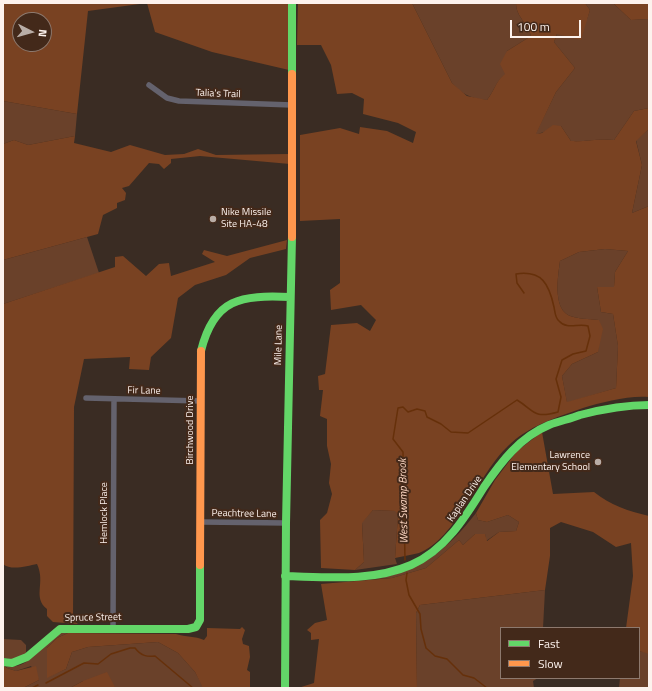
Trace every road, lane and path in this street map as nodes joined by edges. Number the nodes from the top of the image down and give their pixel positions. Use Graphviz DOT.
graph roads {
  1 [pos="292,3"];
  2 [pos="148,84"];
  3 [pos="292,105"];
  4 [pos="290,297"];
  5 [pos="86,398"];
  6 [pos="114,399"];
  7 [pos="202,401"];
  8 [pos="649,405"];
  9 [pos="201,522"];
  10 [pos="286,524"];
  11 [pos="286,576"];
  12 [pos="196,627"];
  13 [pos="113,628"];
  14 [pos="3,662"];
  15 [pos="285,688"];
  1 -- 3 [label="street, Mile Lane"];
  2 -- 3 [label="street, Talia's Trail"];
  3 -- 4 [label="street, Mile Lane"];
  4 -- 7 [label="street, Birchwood Drive"];
  4 -- 10 [label="street, Mile Lane"];
  5 -- 6 [label="street, Fir Lane"];
  6 -- 7 [label="street, Fir Lane"];
  6 -- 13 [label="street, Hemlock Place"];
  7 -- 9 [label="street, Birchwood Drive"];
  8 -- 11 [label="street, Kaplan Drive"];
  9 -- 10 [label="street, Peachtree Lane"];
  9 -- 12 [label="street, Birchwood Drive"];
  10 -- 11 [label="street, Mile Lane"];
  11 -- 15 [label="street, Mile Lane"];
  12 -- 13 [label="street, Spruce Street"];
  13 -- 14 [label="street, Spruce Street"];
}
